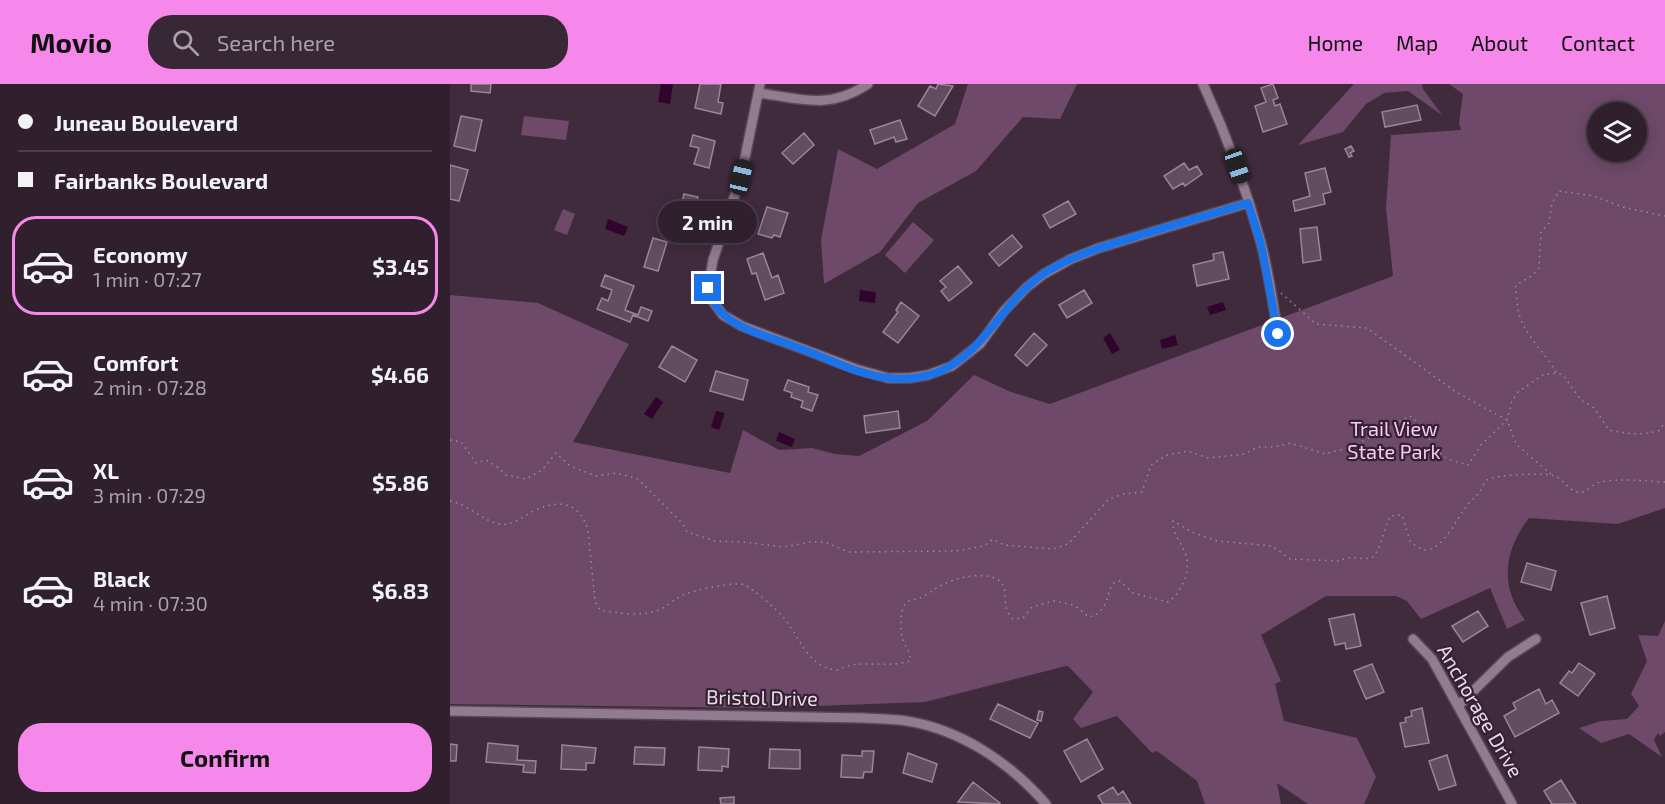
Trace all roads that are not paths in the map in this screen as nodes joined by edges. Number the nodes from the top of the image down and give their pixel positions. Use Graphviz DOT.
graph roads {
  1 [pos="868,84"];
  2 [pos="1203,84"];
  3 [pos="759,89"];
  4 [pos="1248,203"];
  5 [pos="1278,334"];
  6 [pos="1413,639"];
  7 [pos="1536,639"];
  8 [pos="1458,706"];
  9 [pos="450,711"];
  10 [pos="1046,804"];
  11 [pos="1512,804"];
  1 -- 3 [label="street"];
  2 -- 4 [label="street"];
  3 -- 4 [label="street"];
  4 -- 5 [label="street"];
  6 -- 8 [label="street, Anchorage Drive"];
  7 -- 8 [label="street"];
  8 -- 11 [label="street, Anchorage Drive"];
  9 -- 10 [label="street, Bristol Drive"];
}
